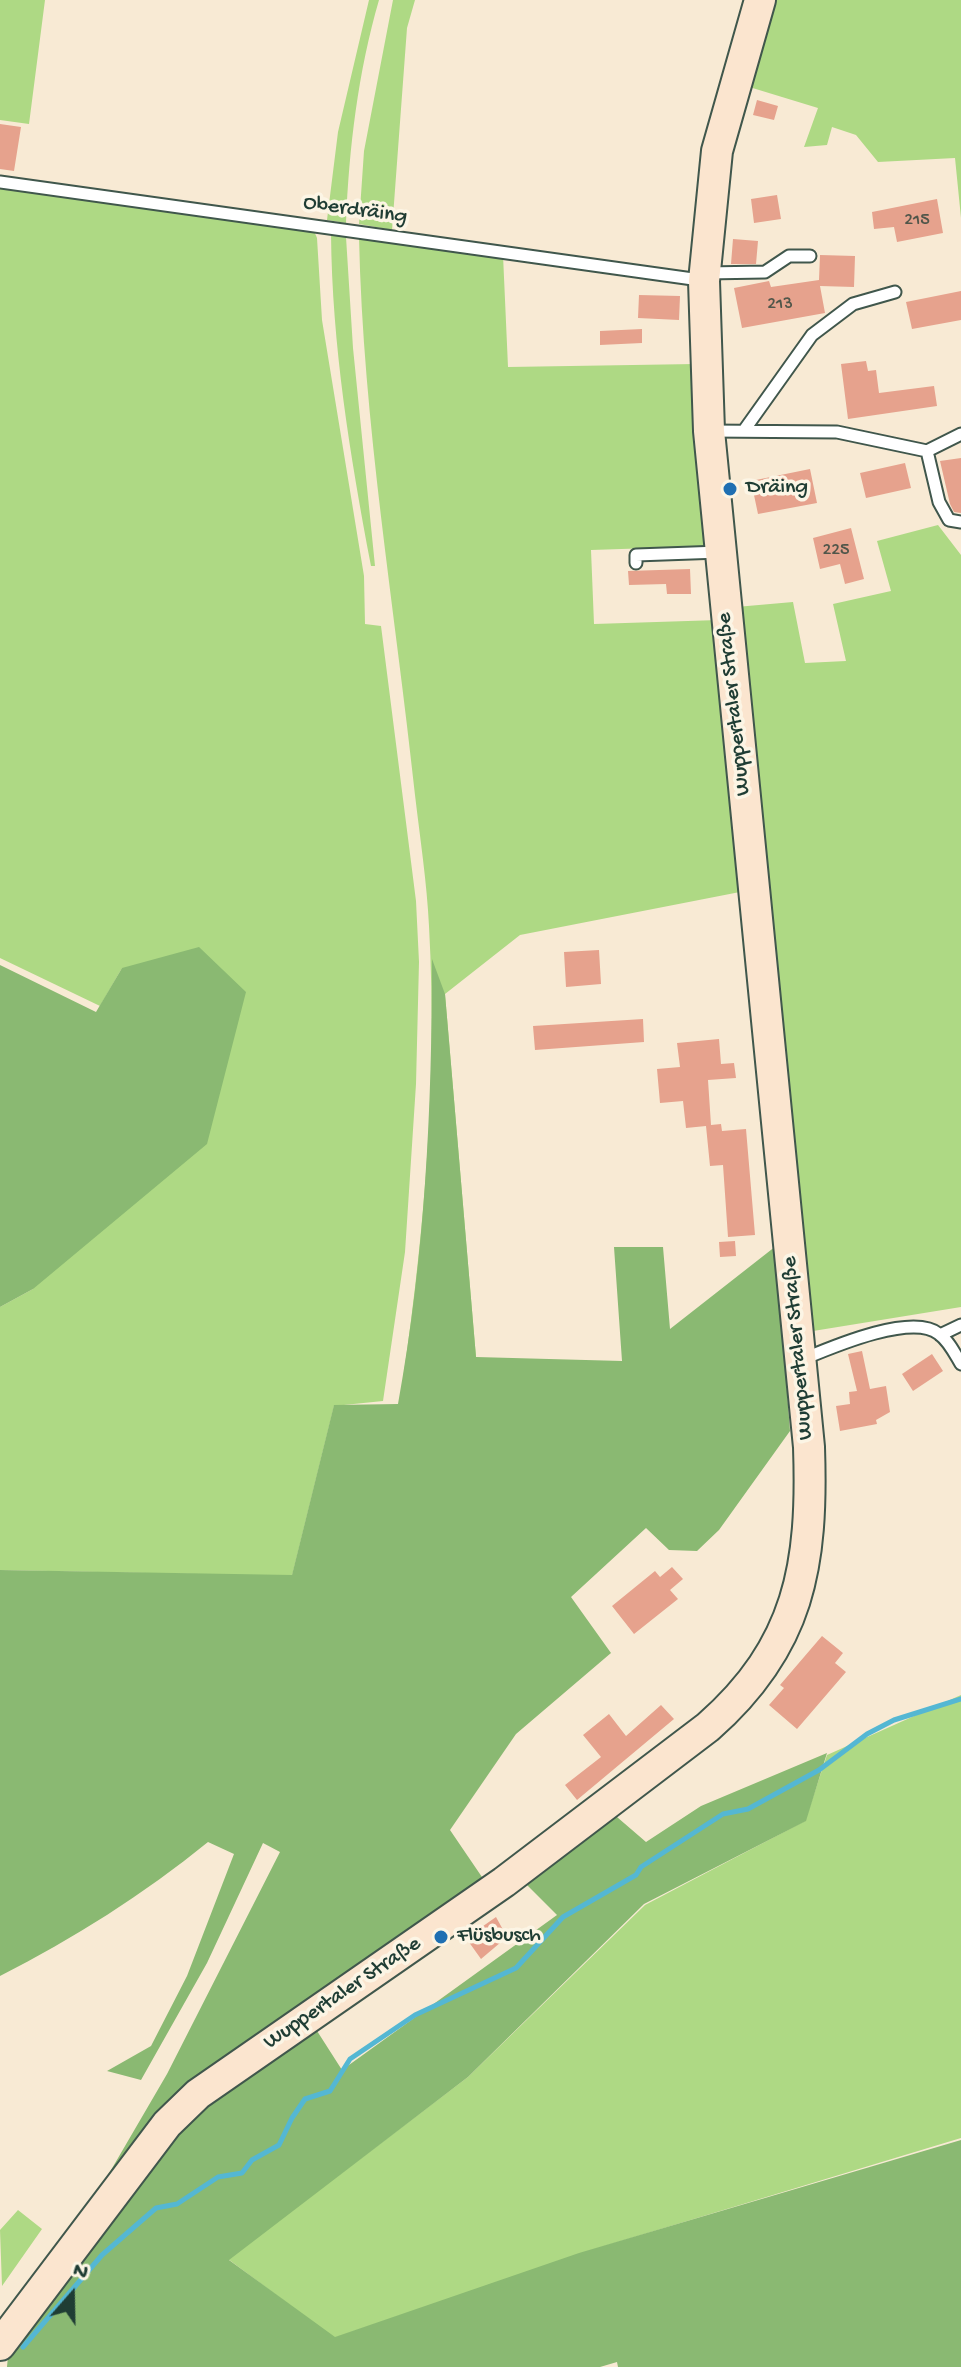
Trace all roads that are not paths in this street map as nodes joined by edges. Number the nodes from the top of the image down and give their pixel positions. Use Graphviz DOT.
graph roads {
  1 [pos="760,0"];
  2 [pos="0,182"];
  3 [pos="810,256"];
  4 [pos="705,277"];
  5 [pos="895,292"];
  6 [pos="745,429"];
  7 [pos="709,431"];
  8 [pos="961,434"];
  9 [pos="927,451"];
  10 [pos="961,522"];
  11 [pos="721,552"];
  12 [pos="636,563"];
  13 [pos="961,1325"];
  14 [pos="940,1335"];
  15 [pos="800,1360"];
  16 [pos="961,1364"];
  17 [pos="0,2345"];
  1 -- 4 [label="main road, Wuppertaler Straße"];
  2 -- 4 [label="lane, Oberdräing"];
  3 -- 4 [label="lane, Oberdräing"];
  4 -- 7 [label="main road, Wuppertaler Straße"];
  5 -- 6 [label="lane"];
  6 -- 7 [label="lane"];
  6 -- 9 [label="lane"];
  7 -- 11 [label="main road, Wuppertaler Straße"];
  8 -- 9 [label="lane"];
  9 -- 10 [label="lane"];
  11 -- 12 [label="lane"];
  11 -- 15 [label="main road, Wuppertaler Straße"];
  13 -- 14 [label="lane"];
  14 -- 15 [label="lane"];
  14 -- 16 [label="lane"];
  15 -- 17 [label="main road, Wuppertaler Straße"];
}
